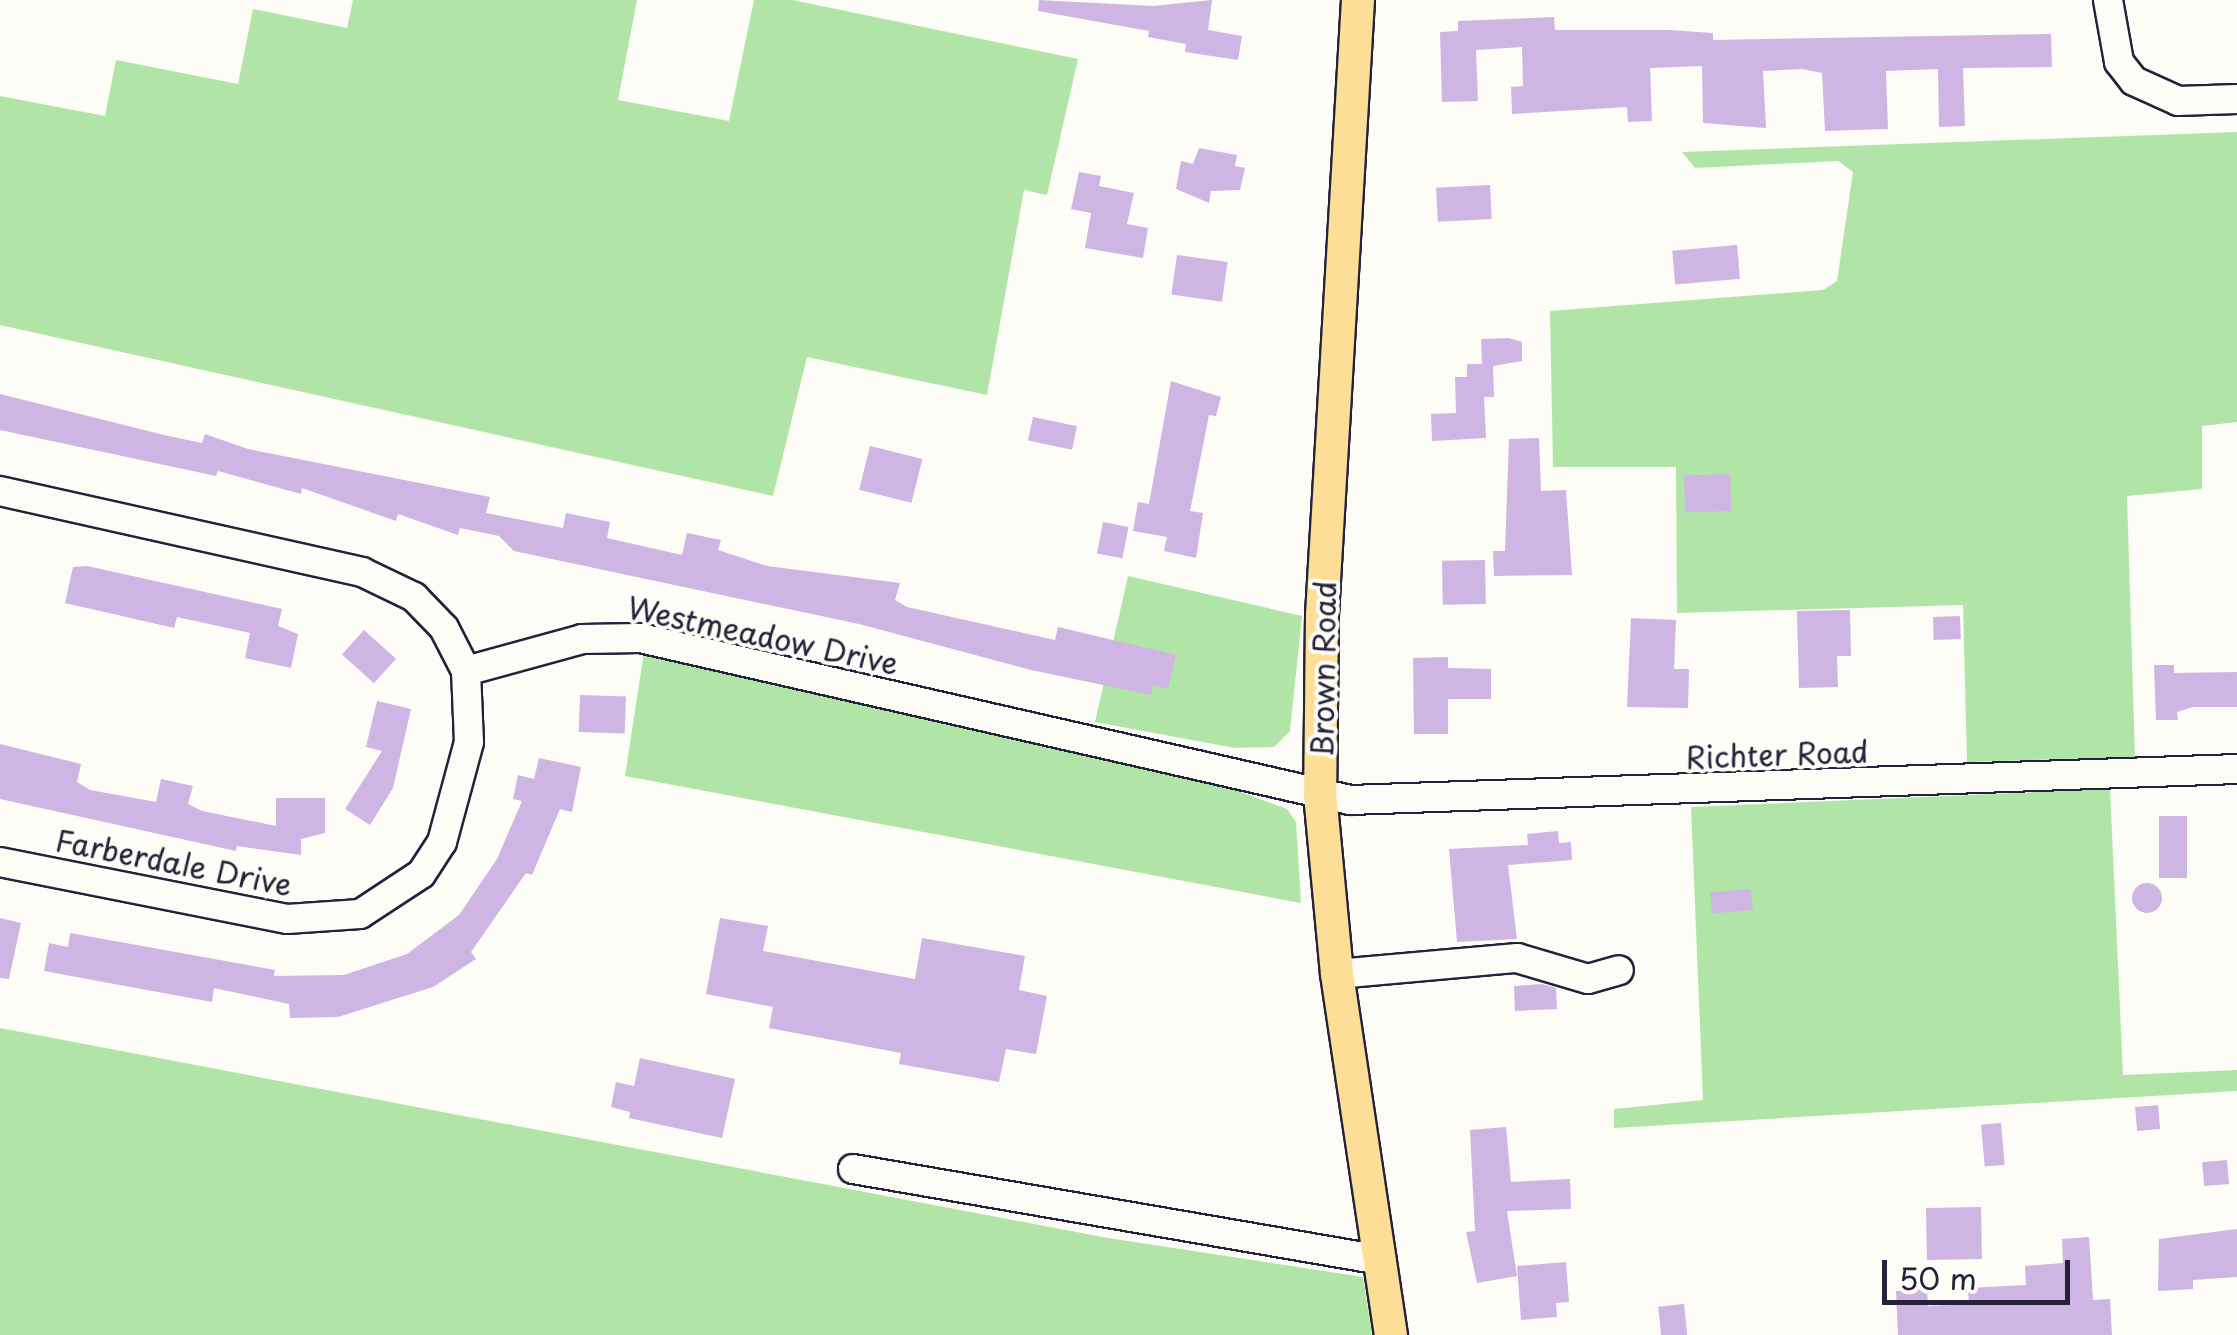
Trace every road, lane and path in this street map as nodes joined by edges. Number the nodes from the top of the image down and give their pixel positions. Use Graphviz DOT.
graph roads {
  1 [pos="1358,0"];
  2 [pos="2108,0"];
  3 [pos="2237,99"];
  4 [pos="0,492"];
  5 [pos="466,671"];
  6 [pos="2237,769"];
  7 [pos="1320,794"];
  8 [pos="0,862"];
  9 [pos="1619,970"];
  10 [pos="1337,974"];
  11 [pos="852,1169"];
  12 [pos="1381,1260"];
  13 [pos="1391,1335"];
  1 -- 7 [label="main road, Brown Road"];
  2 -- 3 [label="street"];
  4 -- 5 [label="street"];
  5 -- 7 [label="street, Westmeadow Drive"];
  5 -- 8 [label="street, Farberdale Drive"];
  6 -- 7 [label="street, Richter Road"];
  7 -- 10 [label="main road, Brown Road"];
  9 -- 10 [label="street"];
  10 -- 12 [label="main road, Brown Road"];
  11 -- 12 [label="street"];
  12 -- 13 [label="main road, Brown Road"];
}
